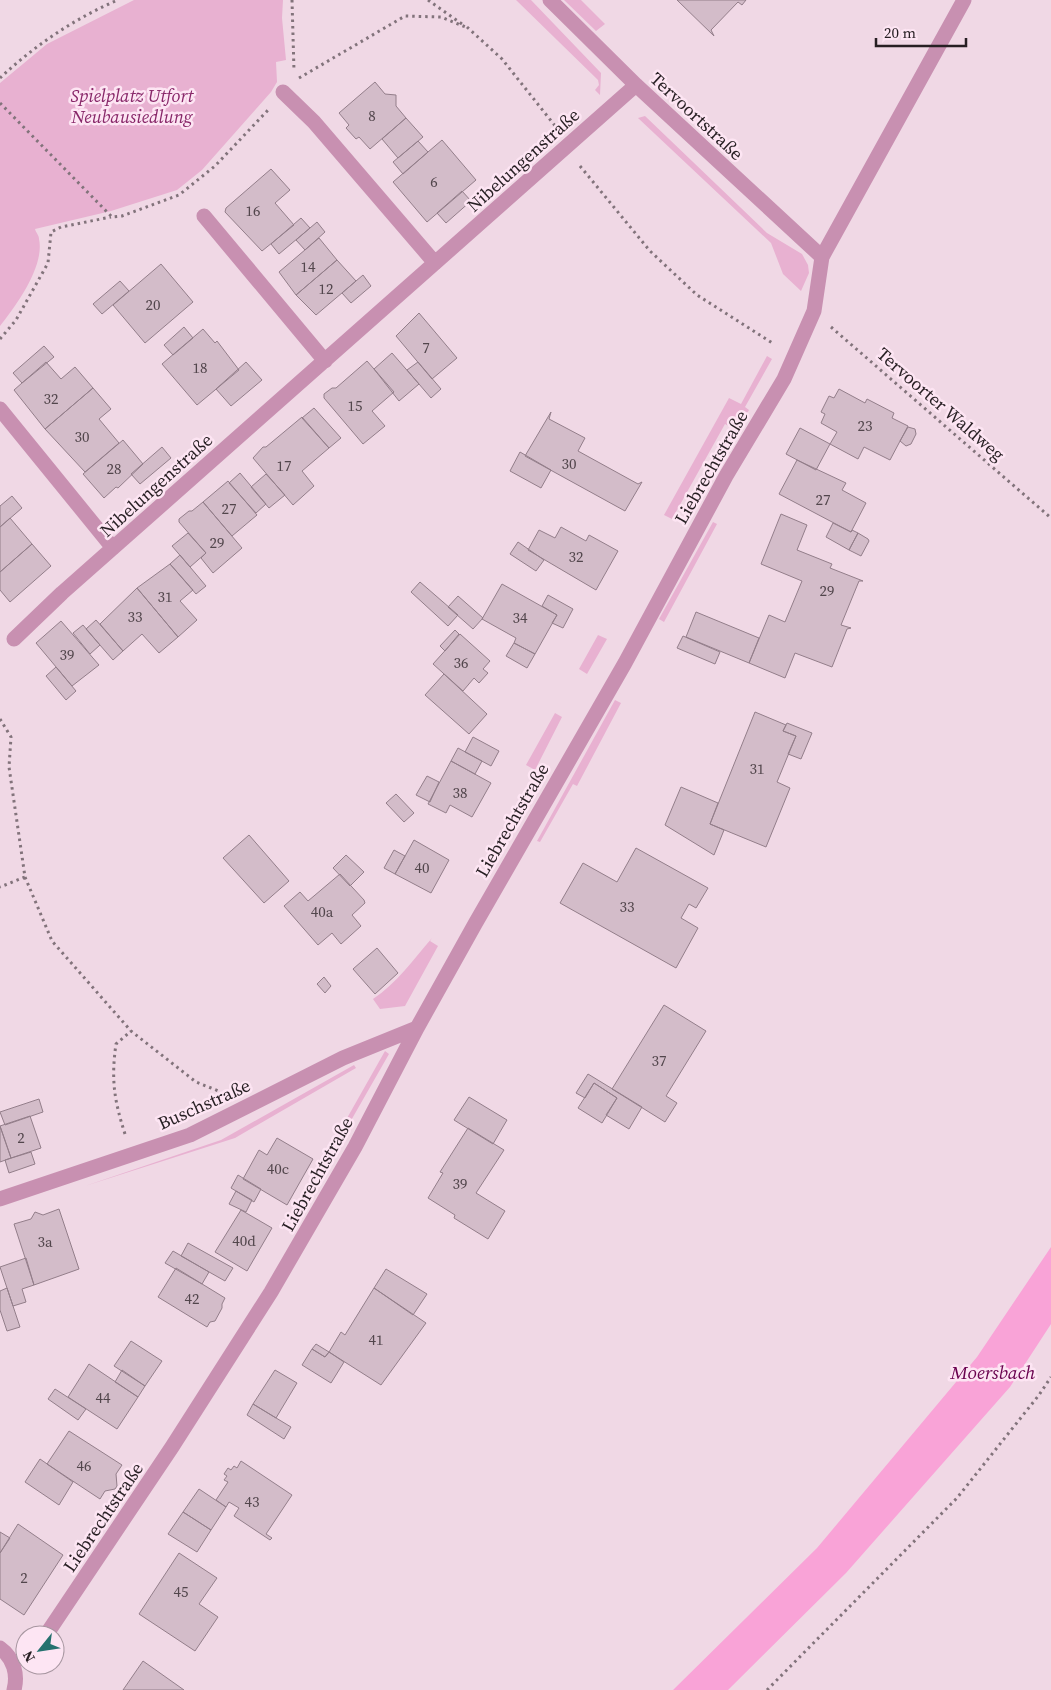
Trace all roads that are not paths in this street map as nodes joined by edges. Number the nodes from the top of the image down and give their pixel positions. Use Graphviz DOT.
graph roads {
  1 [pos="550,0"];
  2 [pos="964,0"];
  3 [pos="636,86"];
  4 [pos="288,87"];
  5 [pos="204,216"];
  6 [pos="822,257"];
  7 [pos="435,263"];
  8 [pos="325,361"];
  9 [pos="0,409"];
  10 [pos="113,548"];
  11 [pos="14,639"];
  12 [pos="417,1028"];
  13 [pos="0,1199"];
  14 [pos="53,1625"];
  15 [pos="0,1648"];
  16 [pos="15,1670"];
  1 -- 3 [label="street, Tervoortstraße"];
  2 -- 6 [label="street, Liebrechtstraße"];
  3 -- 6 [label="street, Tervoortstraße"];
  3 -- 7 [label="street, Nibelungenstraße"];
  4 -- 7 [label="street"];
  5 -- 8 [label="street"];
  6 -- 12 [label="street, Liebrechtstraße"];
  7 -- 8 [label="street, Nibelungenstraße"];
  8 -- 10 [label="street, Nibelungenstraße"];
  9 -- 10 [label="street"];
  10 -- 11 [label="street, Nibelungenstraße"];
  12 -- 13 [label="street, Buschstraße"];
  12 -- 14 [label="street, Liebrechtstraße"];
  15 -- 16 [label="street"];
}
